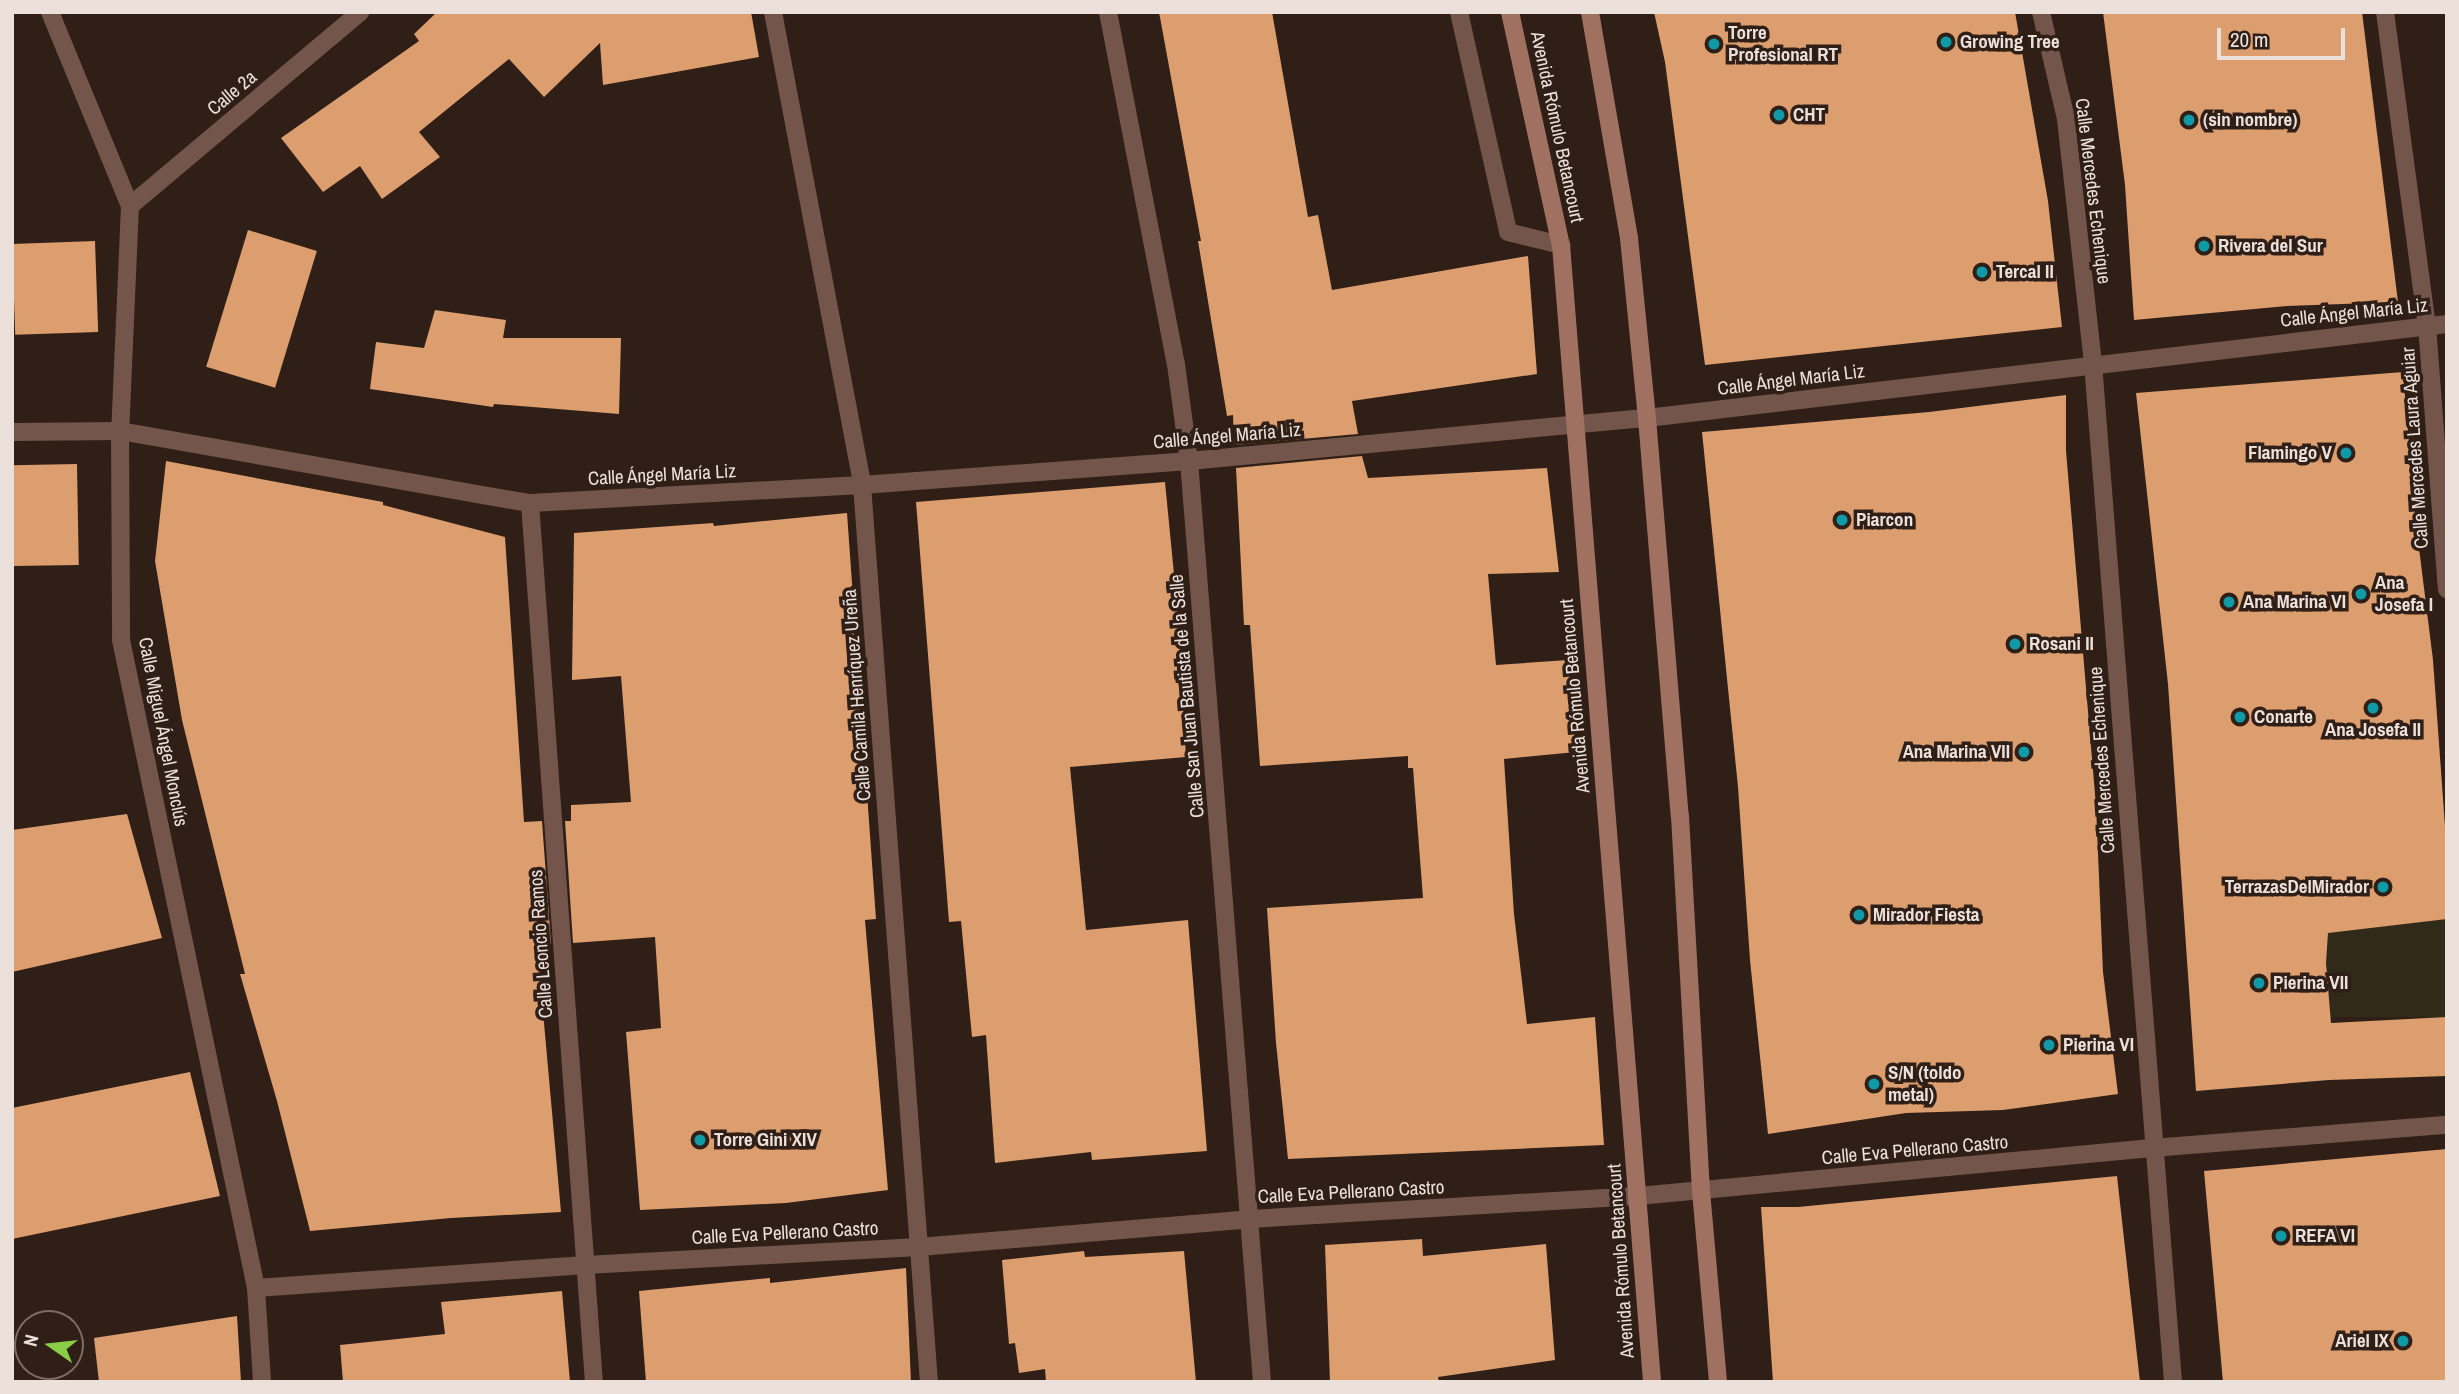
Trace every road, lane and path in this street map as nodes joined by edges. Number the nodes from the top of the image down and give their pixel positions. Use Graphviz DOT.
graph roads {
  1 [pos="50,12"];
  2 [pos="360,12"];
  3 [pos="773,12"];
  4 [pos="1108,12"];
  5 [pos="1459,12"];
  6 [pos="1510,12"];
  7 [pos="1590,12"];
  8 [pos="2041,12"];
  9 [pos="2385,12"];
  10 [pos="130,206"];
  11 [pos="1561,246"];
  12 [pos="2447,324"];
  13 [pos="2427,325"];
  14 [pos="2092,363"];
  15 [pos="1647,418"];
  16 [pos="1573,425"];
  17 [pos="120,431"];
  18 [pos="12,432"];
  19 [pos="1189,461"];
  20 [pos="862,485"];
  21 [pos="530,503"];
  22 [pos="2447,589"];
  23 [pos="2447,1125"];
  24 [pos="2152,1148"];
  25 [pos="1701,1191"];
  26 [pos="1638,1196"];
  27 [pos="1250,1219"];
  28 [pos="919,1247"];
  29 [pos="586,1265"];
  30 [pos="256,1288"];
  31 [pos="262,1382"];
  32 [pos="594,1382"];
  33 [pos="929,1382"];
  34 [pos="1262,1382"];
  35 [pos="1651,1382"];
  36 [pos="1718,1382"];
  37 [pos="2173,1382"];
  1 -- 10 [label="street, Calle Miguel Ángel Monclús"];
  2 -- 10 [label="street, Calle 2a"];
  3 -- 20 [label="street, Calle Camila Henríquez Ureña"];
  4 -- 19 [label="street, Calle San Juan Bautista de la Salle"];
  5 -- 11 [label="street"];
  6 -- 11 [label="main road, Avenida Rómulo Betancourt"];
  7 -- 15 [label="main road"];
  8 -- 14 [label="street, Calle Mercedes Echenique"];
  9 -- 13 [label="street, Calle Mercedes Laura Aguiar"];
  10 -- 17 [label="street, Calle Miguel Ángel Monclús"];
  11 -- 16 [label="main road, Avenida Rómulo Betancourt"];
  12 -- 13 [label="street, Calle Ángel María Liz"];
  13 -- 14 [label="street, Calle Ángel María Liz"];
  13 -- 22 [label="street, Calle Mercedes Laura Aguiar"];
  14 -- 15 [label="street, Calle Ángel María Liz"];
  14 -- 24 [label="street, Calle Mercedes Echenique"];
  15 -- 16 [label="street, Calle Ángel María Liz"];
  15 -- 25 [label="main road"];
  16 -- 19 [label="street, Calle Ángel María Liz"];
  16 -- 26 [label="main road, Avenida Rómulo Betancourt"];
  17 -- 18 [label="street, Calle Ángel María Liz"];
  17 -- 21 [label="street, Calle Ángel María Liz"];
  17 -- 30 [label="street, Calle Miguel Ángel Monclús"];
  19 -- 20 [label="street, Calle Ángel María Liz"];
  19 -- 27 [label="street, Calle San Juan Bautista de la Salle"];
  20 -- 21 [label="street, Calle Ángel María Liz"];
  20 -- 28 [label="street, Calle Camila Henríquez Ureña"];
  21 -- 29 [label="street, Calle Leoncio Ramos"];
  23 -- 24 [label="street, Calle Eva Pellerano Castro"];
  24 -- 25 [label="street, Calle Eva Pellerano Castro"];
  24 -- 37 [label="street, Calle Mercedes Echenique"];
  25 -- 26 [label="street, Calle Eva Pellerano Castro"];
  25 -- 36 [label="main road"];
  26 -- 27 [label="street, Calle Eva Pellerano Castro"];
  26 -- 35 [label="main road, Avenida Rómulo Betancourt"];
  27 -- 28 [label="street, Calle Eva Pellerano Castro"];
  27 -- 34 [label="street, Calle San Juan Bautista de la Salle"];
  28 -- 29 [label="street, Calle Eva Pellerano Castro"];
  28 -- 33 [label="street, Calle Camila Henríquez Ureña"];
  29 -- 30 [label="street, Calle Eva Pellerano Castro"];
  29 -- 32 [label="street, Calle Leoncio Ramos"];
  30 -- 31 [label="street, Calle Miguel Ángel Monclús"];
}
